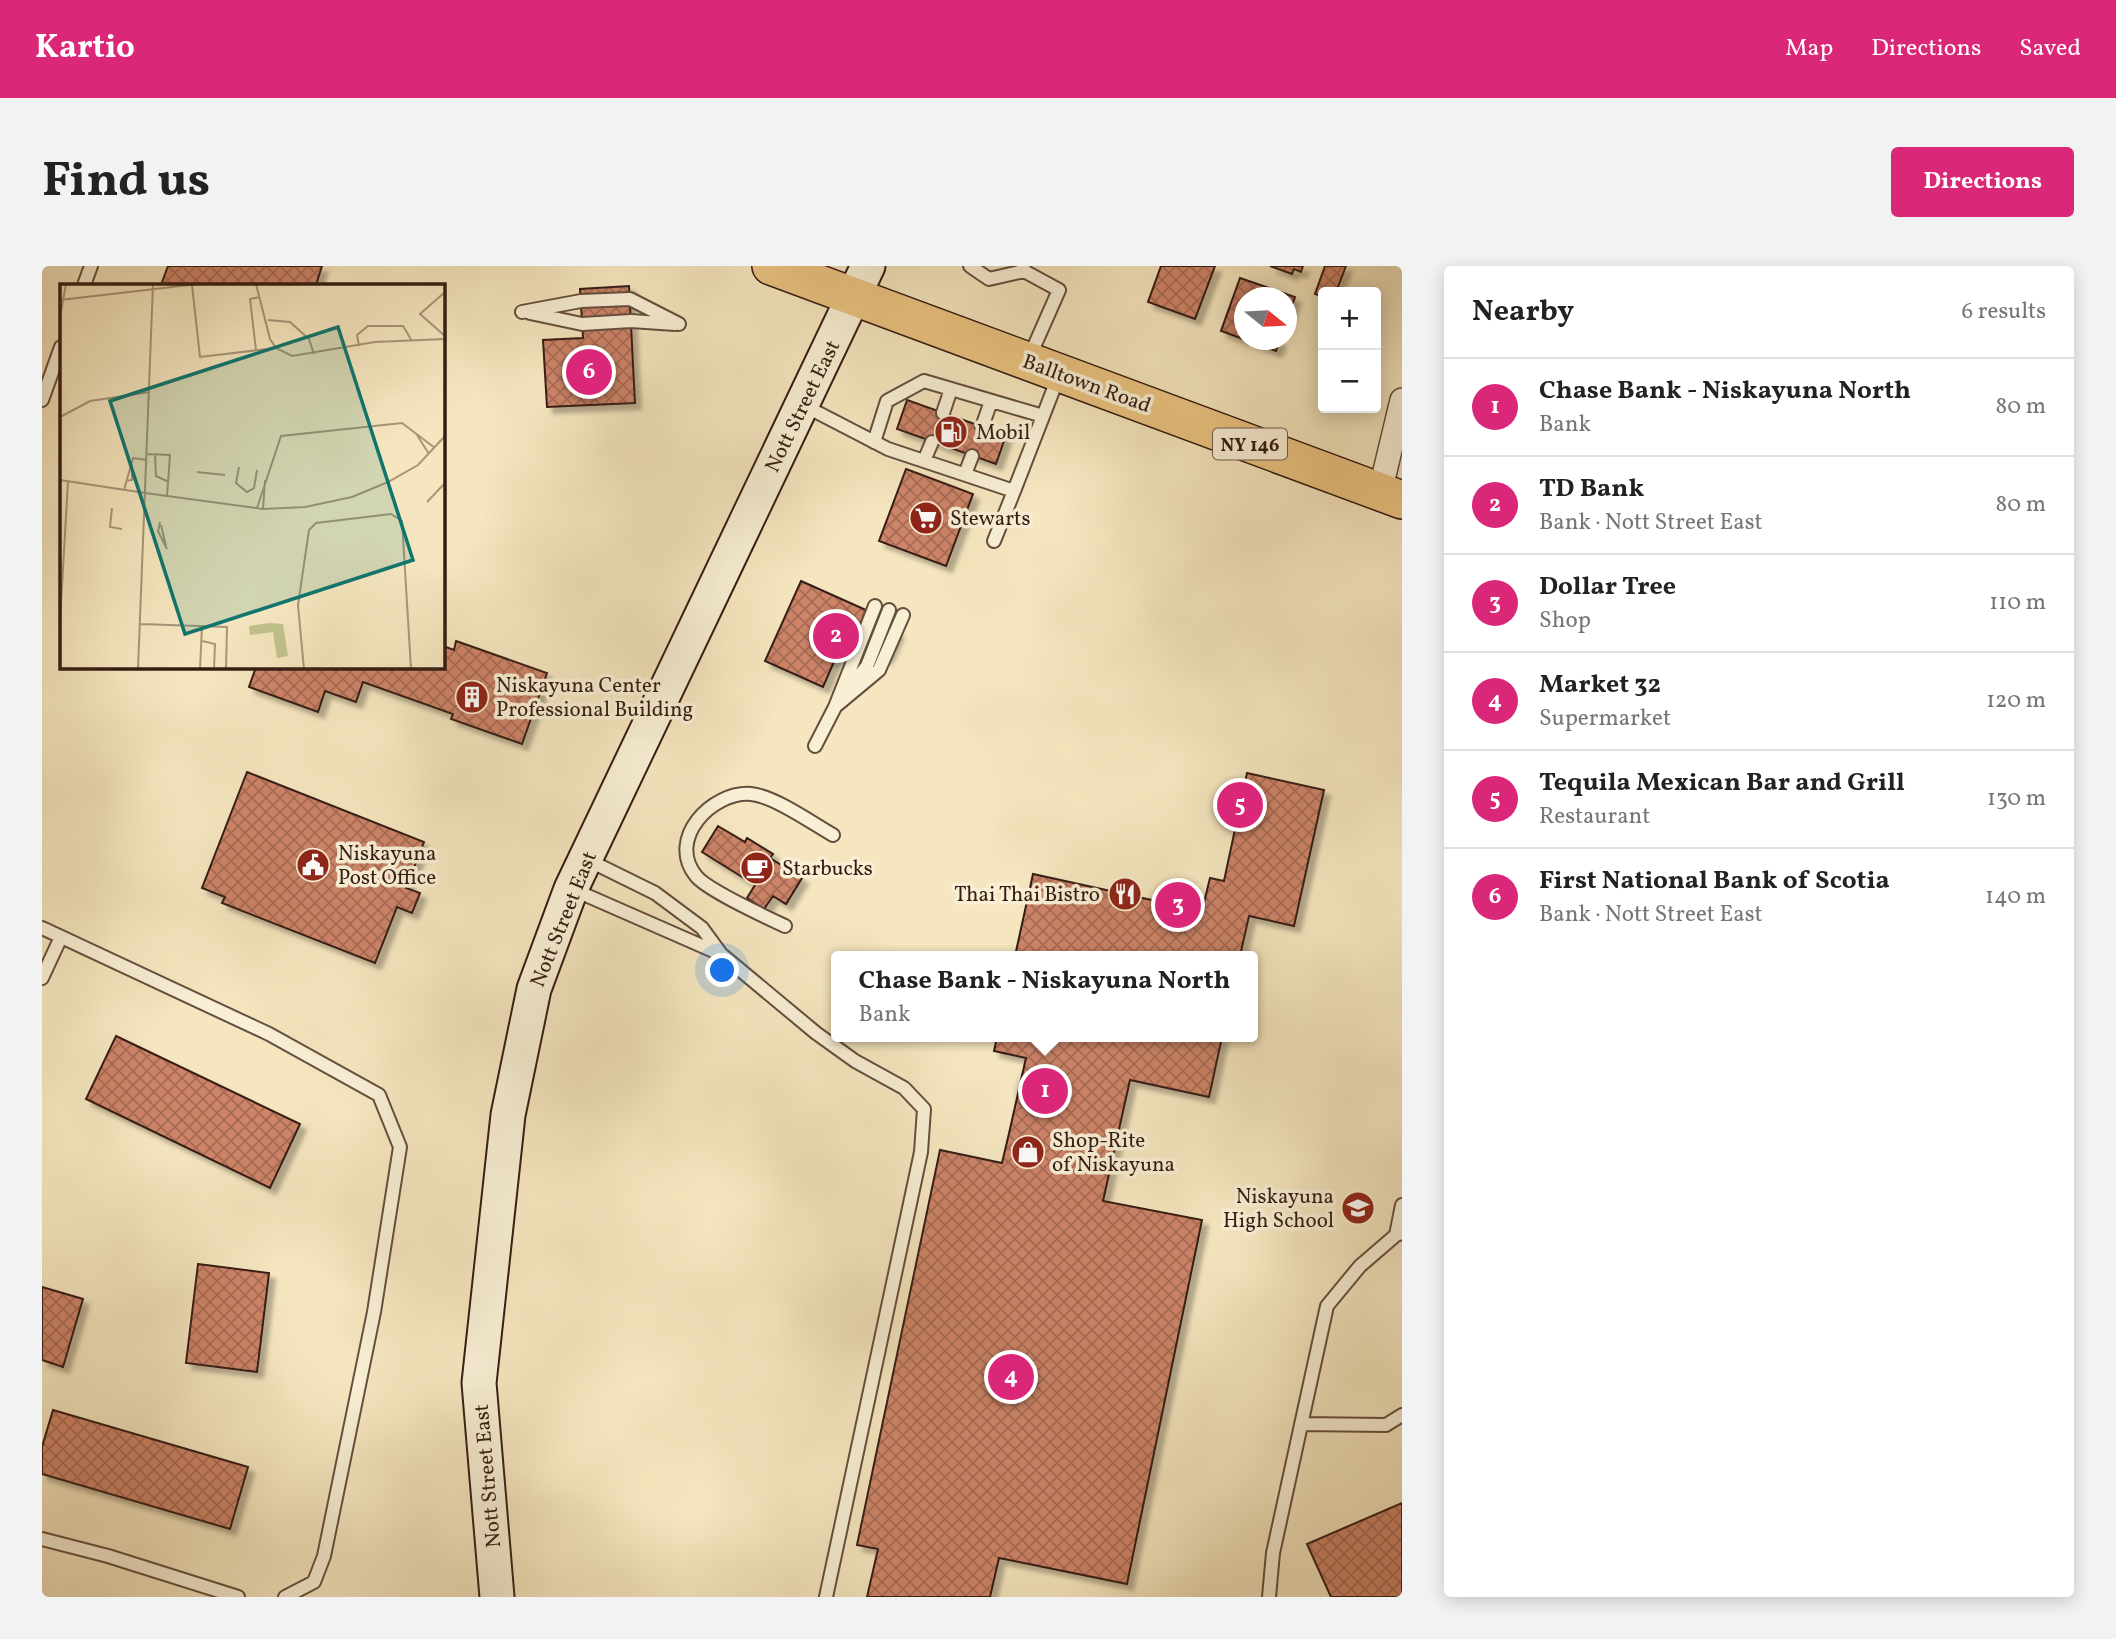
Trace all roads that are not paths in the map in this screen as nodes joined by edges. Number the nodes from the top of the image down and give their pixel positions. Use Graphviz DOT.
graph roads {
  1 [pos="91,266"];
  2 [pos="771,266"];
  3 [pos="970,266"];
  4 [pos="1023,268"];
  5 [pos="861,281"];
  6 [pos="84,284"];
  7 [pos="522,312"];
  8 [pos="60,349"];
  9 [pos="48,367"];
  10 [pos="1044,367"];
  11 [pos="951,389"];
  12 [pos="42,400"];
  13 [pos="1402,400"];
  14 [pos="992,401"];
  15 [pos="803,404"];
  16 [pos="943,413"];
  17 [pos="1043,416"];
  18 [pos="982,427"];
  19 [pos="874,442"];
  20 [pos="932,442"];
  21 [pos="972,456"];
  22 [pos="923,461"];
  23 [pos="965,474"];
  24 [pos="1014,491"];
  25 [pos="1391,496"];
  26 [pos="995,541"];
  27 [pos="875,606"];
  28 [pos="889,610"];
  29 [pos="903,615"];
  30 [pos="835,707"];
  31 [pos="815,746"];
  32 [pos="833,835"];
  33 [pos="585,859"];
  34 [pos="571,888"];
  35 [pos="785,926"];
  36 [pos="42,928"];
  37 [pos="61,937"];
  38 [pos="721,954"];
  39 [pos="42,978"];
  40 [pos="1402,1205"];
  41 [pos="1399,1234"];
  42 [pos="1402,1415"];
  43 [pos="1301,1424"];
  44 [pos="42,1539"];
  45 [pos="238,1597"];
  46 [pos="285,1597"];
  47 [pos="497,1597"];
  48 [pos="826,1597"];
  49 [pos="1269,1597"];
  1 -- 6 [label="lane"];
  2 -- 5 [label="main road, Balltown Road / NY 146"];
  3 -- 4 [label="lane"];
  4 -- 10 [label="lane"];
  5 -- 10 [label="main road, Balltown Road / NY 146"];
  5 -- 15 [label="street, Nott Street East"];
  7 -- 7 [label="lane"];
  8 -- 9 [label="lane"];
  9 -- 12 [label="lane"];
  10 -- 17 [label="lane"];
  10 -- 25 [label="main road, Balltown Road / NY 146"];
  11 -- 14 [label="lane"];
  11 -- 16 [label="lane"];
  11 -- 19 [label="lane"];
  13 -- 25 [label="street"];
  14 -- 17 [label="lane"];
  14 -- 18 [label="lane"];
  15 -- 19 [label="lane"];
  15 -- 33 [label="street, Nott Street East"];
  17 -- 24 [label="lane"];
  19 -- 22 [label="lane"];
  20 -- 22 [label="lane"];
  21 -- 23 [label="lane"];
  22 -- 23 [label="lane"];
  23 -- 24 [label="lane"];
  24 -- 26 [label="lane"];
  27 -- 30 [label="lane"];
  28 -- 30 [label="lane"];
  29 -- 30 [label="lane"];
  30 -- 31 [label="lane"];
  32 -- 35 [label="lane"];
  33 -- 34 [label="street, Nott Street East"];
  33 -- 38 [label="lane"];
  34 -- 38 [label="lane"];
  34 -- 47 [label="street, Nott Street East"];
  36 -- 37 [label="lane"];
  37 -- 39 [label="lane"];
  37 -- 46 [label="lane"];
  38 -- 48 [label="lane"];
  40 -- 41 [label="lane"];
  41 -- 43 [label="lane"];
  42 -- 43 [label="lane"];
  43 -- 49 [label="lane"];
  44 -- 45 [label="lane"];
}
